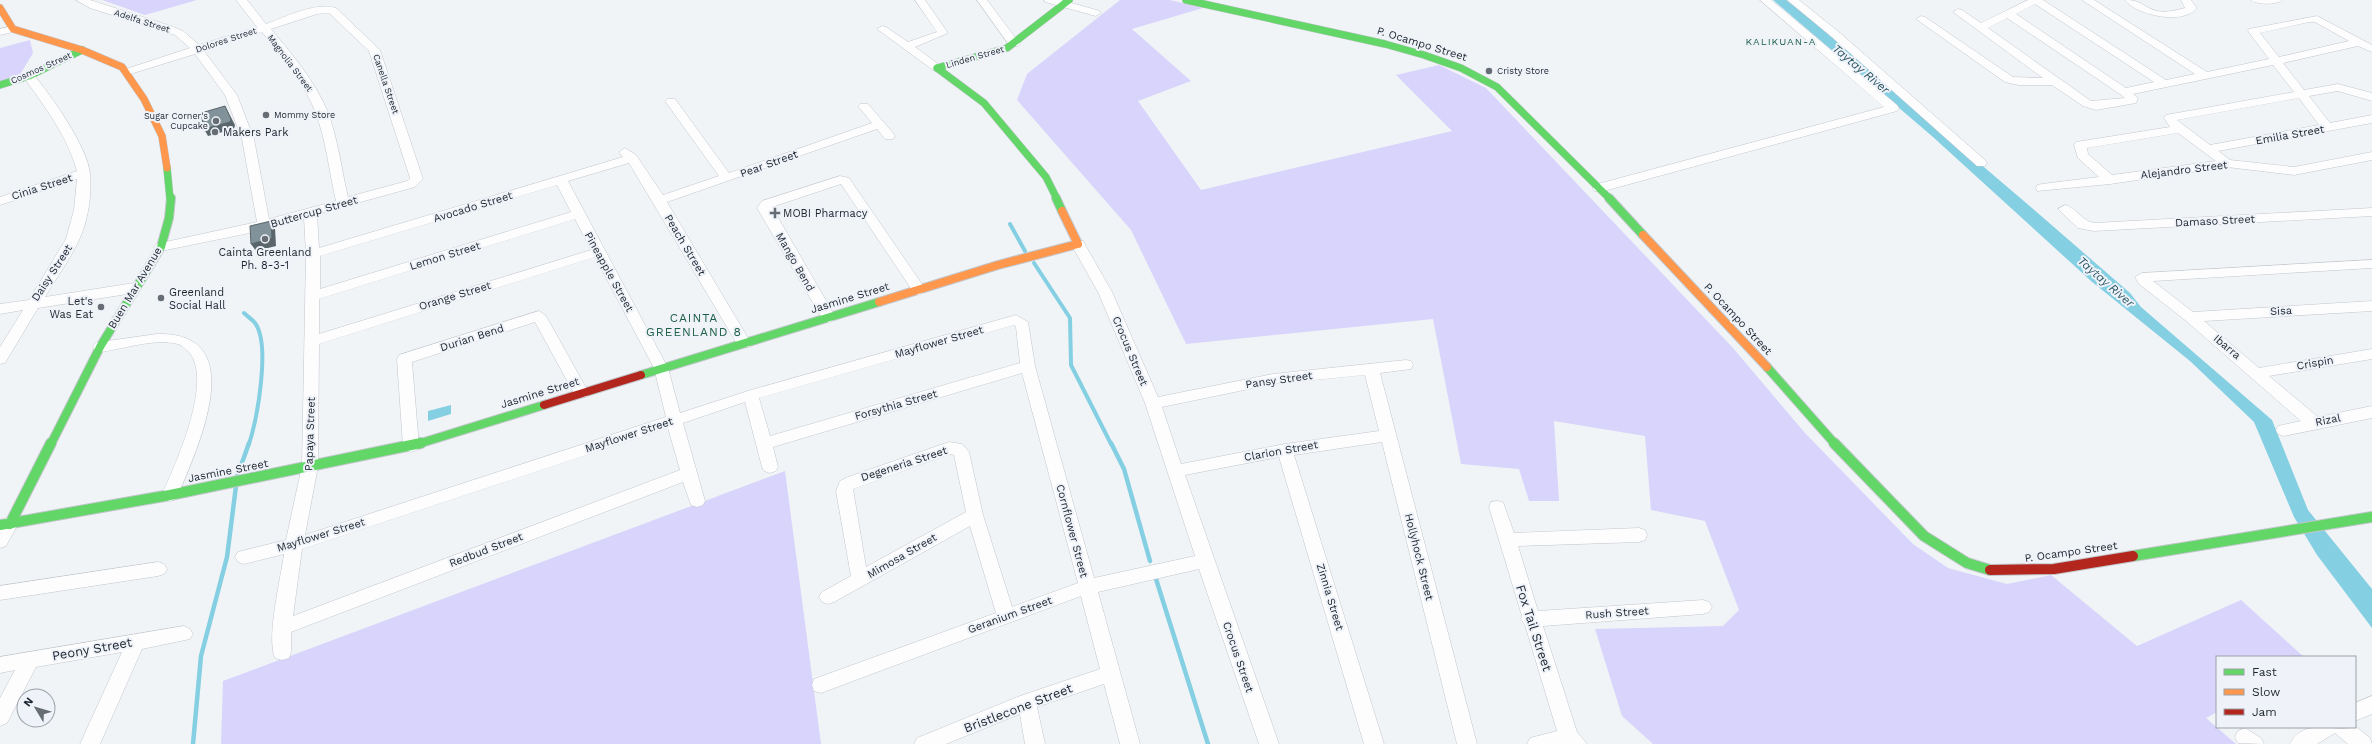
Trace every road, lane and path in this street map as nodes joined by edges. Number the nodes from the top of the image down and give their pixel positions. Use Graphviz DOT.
graph roads {
  1 [pos="81,0"];
  2 [pos="241,0"];
  3 [pos="920,0"];
  4 [pos="982,0"];
  5 [pos="1049,0"];
  6 [pos="1186,0"];
  7 [pos="1765,0"];
  8 [pos="1792,0"];
  9 [pos="2036,0"];
  10 [pos="2087,0"];
  11 [pos="2130,0"];
  12 [pos="2186,0"];
  13 [pos="2256,0"];
  14 [pos="2277,0"];
  15 [pos="1067,2"];
  16 [pos="0,8"];
  17 [pos="326,9"];
  18 [pos="1958,12"];
  19 [pos="1096,13"];
  20 [pos="2008,14"];
  21 [pos="1921,19"];
  22 [pos="263,28"];
  23 [pos="1980,28"];
  24 [pos="13,29"];
  25 [pos="882,29"];
  26 [pos="0,32"];
  27 [pos="2359,42"];
  28 [pos="1014,44"];
  29 [pos="907,46"];
  30 [pos="197,49"];
  31 [pos="2372,49"];
  32 [pos="82,50"];
  33 [pos="2277,61"];
  34 [pos="937,68"];
  35 [pos="126,72"];
  36 [pos="2204,75"];
  37 [pos="29,76"];
  38 [pos="2056,81"];
  39 [pos="2164,84"];
  40 [pos="0,85"];
  41 [pos="2124,92"];
  42 [pos="2302,93"];
  43 [pos="2372,97"];
  44 [pos="671,101"];
  45 [pos="864,106"];
  46 [pos="2372,119"];
  47 [pos="878,125"];
  48 [pos="2328,128"];
  49 [pos="2180,129"];
  50 [pos="889,136"];
  51 [pos="2207,149"];
  52 [pos="628,154"];
  53 [pos="2372,156"];
  54 [pos="1981,163"];
  55 [pos="2227,163"];
  56 [pos="84,173"];
  57 [pos="417,179"];
  58 [pos="727,179"];
  59 [pos="2110,180"];
  60 [pos="561,181"];
  61 [pos="1600,188"];
  62 [pos="2042,188"];
  63 [pos="0,201"];
  64 [pos="659,201"];
  65 [pos="343,203"];
  66 [pos="2065,209"];
  67 [pos="310,213"];
  68 [pos="2366,213"];
  69 [pos="578,214"];
  70 [pos="2372,221"];
  71 [pos="264,226"];
  72 [pos="1078,244"];
  73 [pos="161,247"];
  74 [pos="598,252"];
  75 [pos="313,254"];
  76 [pos="2372,264"];
  77 [pos="134,288"];
  78 [pos="918,290"];
  79 [pos="313,296"];
  80 [pos="32,304"];
  81 [pos="2372,306"];
  82 [pos="0,309"];
  83 [pos="2190,316"];
  84 [pos="828,318"];
  85 [pos="1016,320"];
  86 [pos="312,341"];
  87 [pos="744,343"];
  88 [pos="100,347"];
  89 [pos="2372,354"];
  90 [pos="0,359"];
  91 [pos="1028,366"];
  92 [pos="1406,366"];
  93 [pos="661,368"];
  94 [pos="1371,370"];
  95 [pos="2257,373"];
  96 [pos="581,393"];
  97 [pos="751,395"];
  98 [pos="1153,403"];
  99 [pos="2372,412"];
  100 [pos="674,420"];
  101 [pos="2314,423"];
  102 [pos="2284,430"];
  103 [pos="1388,435"];
  104 [pos="764,444"];
  105 [pos="411,446"];
  106 [pos="1285,450"];
  107 [pos="310,466"];
  108 [pos="770,467"];
  109 [pos="1175,471"];
  110 [pos="690,474"];
  111 [pos="170,495"];
  112 [pos="697,501"];
  113 [pos="1497,507"];
  114 [pos="975,515"];
  115 [pos="2372,517"];
  116 [pos="5,524"];
  117 [pos="1639,535"];
  118 [pos="0,540"];
  119 [pos="1506,540"];
  120 [pos="294,545"];
  121 [pos="244,557"];
  122 [pos="1205,561"];
  123 [pos="158,569"];
  124 [pos="860,580"];
  125 [pos="1087,587"];
  126 [pos="0,593"];
  127 [pos="828,597"];
  128 [pos="1703,607"];
  129 [pos="1006,616"];
  130 [pos="1530,619"];
  131 [pos="282,628"];
  132 [pos="184,634"];
  133 [pos="136,641"];
  134 [pos="282,652"];
  135 [pos="30,660"];
  136 [pos="0,666"];
  137 [pos="1112,673"];
  138 [pos="821,685"];
  139 [pos="1027,702"];
  140 [pos="2372,704"];
  141 [pos="2356,712"];
  142 [pos="0,717"];
  143 [pos="2327,728"];
  144 [pos="2343,728"];
  145 [pos="1573,741"];
  146 [pos="90,744"];
  147 [pos="924,744"];
  148 [pos="1035,744"];
  149 [pos="1130,744"];
  150 [pos="1269,744"];
  151 [pos="1374,744"];
  152 [pos="1467,744"];
  153 [pos="1537,744"];
  154 [pos="2300,744"];
  155 [pos="2363,744"];
  1 -- 30 [label="street, Adelfa Street"];
  2 -- 22 [label="street, Magnolia Street"];
  3 -- 29 [label="street"];
  4 -- 28 [label="street"];
  5 -- 15 [label="street"];
  6 -- 61 [label="street, P. Ocampo Street"];
  7 -- 61 [label="street"];
  8 -- 54 [label="street"];
  9 -- 20 [label="street"];
  9 -- 39 [label="street"];
  10 -- 36 [label="street"];
  11 -- 12 [label="street"];
  13 -- 14 [label="street"];
  15 -- 19 [label="street"];
  15 -- 28 [label="street, Linden Street"];
  16 -- 24 [label="street"];
  17 -- 22 [label="street, Dolores Street"];
  17 -- 57 [label="street, Canella Street"];
  18 -- 23 [label="street"];
  20 -- 23 [label="street"];
  20 -- 41 [label="street"];
  21 -- 38 [label="street"];
  22 -- 30 [label="street, Dolores Street"];
  22 -- 65 [label="street, Magnolia Street"];
  23 -- 38 [label="street"];
  24 -- 26 [label="street"];
  24 -- 32 [label="street, Buen Mar Avenue"];
  25 -- 29 [label="street, Crocus Street"];
  27 -- 31 [label="street"];
  27 -- 33 [label="street"];
  27 -- 33 [label="street"];
  28 -- 34 [label="street, Linden Street"];
  29 -- 34 [label="street, Crocus Street"];
  30 -- 35 [label="street, Dolores Street"];
  30 -- 71 [label="street, Adelfa Street"];
  32 -- 35 [label="street, Buen Mar Avenue"];
  32 -- 37 [label="street, Cosmos Street"];
  33 -- 36 [label="street"];
  33 -- 42 [label="street"];
  34 -- 72 [label="street, Crocus Street"];
  35 -- 73 [label="street, Buen Mar Avenue"];
  36 -- 39 [label="street"];
  37 -- 40 [label="street, Cosmos Street"];
  37 -- 56 [label="street, Daisy Street"];
  38 -- 41 [label="street"];
  39 -- 41 [label="street"];
  42 -- 43 [label="street"];
  42 -- 48 [label="street"];
  42 -- 49 [label="street"];
  44 -- 58 [label="street"];
  45 -- 47 [label="street"];
  46 -- 48 [label="street, Emilia Street"];
  47 -- 50 [label="street"];
  47 -- 58 [label="street, Pear Street"];
  48 -- 51 [label="street, Emilia Street"];
  49 -- 51 [label="street"];
  49 -- 59 [label="street"];
  51 -- 55 [label="street"];
  52 -- 60 [label="street, Avocado Street"];
  52 -- 64 [label="street, Peach Street"];
  53 -- 55 [label="street, Alejandro Street"];
  55 -- 59 [label="street, Alejandro Street"];
  56 -- 63 [label="street, Cinia Street"];
  56 -- 80 [label="street, Daisy Street"];
  57 -- 65 [label="street, Buttercup Street"];
  58 -- 64 [label="street, Pear Street"];
  59 -- 62 [label="street, Alejandro Street"];
  60 -- 69 [label="street, Pineapple Street"];
  60 -- 75 [label="street, Avocado Street"];
  61 -- 115 [label="street, P. Ocampo Street"];
  64 -- 87 [label="street, Peach Street"];
  65 -- 67 [label="street, Buttercup Street"];
  66 -- 68 [label="street, Damaso Street"];
  67 -- 71 [label="street, Buttercup Street"];
  67 -- 75 [label="street, Papaya Street"];
  68 -- 70 [label="street"];
  69 -- 74 [label="street, Pineapple Street"];
  69 -- 79 [label="street, Lemon Street"];
  71 -- 73 [label="street, Buttercup Street"];
  72 -- 78 [label="street, Jasmine Street"];
  72 -- 98 [label="street, Crocus Street"];
  73 -- 77 [label="street, Buen Mar Avenue"];
  74 -- 86 [label="street, Orange Street"];
  74 -- 93 [label="street, Pineapple Street"];
  75 -- 79 [label="street, Papaya Street"];
  76 -- 83 [label="street, Ibarra"];
  77 -- 80 [label="street"];
  77 -- 88 [label="street, Buen Mar Avenue"];
  78 -- 84 [label="street, Jasmine Street"];
  78 -- 84 [label="street, Mango Bend"];
  79 -- 86 [label="street, Papaya Street"];
  80 -- 82 [label="street"];
  80 -- 90 [label="street, Daisy Street"];
  81 -- 83 [label="street, Sisa"];
  83 -- 95 [label="street, Ibarra"];
  84 -- 87 [label="street, Jasmine Street"];
  85 -- 91 [label="street, Cornflower Street"];
  85 -- 97 [label="street, Mayflower Street"];
  86 -- 107 [label="street, Papaya Street"];
  87 -- 93 [label="street, Jasmine Street"];
  88 -- 111 [label="street"];
  88 -- 116 [label="street, Buen Mar Avenue"];
  89 -- 95 [label="street, Crispin"];
  91 -- 104 [label="street, Forsythia Street"];
  91 -- 125 [label="street, Cornflower Street"];
  92 -- 94 [label="street, Pansy Street"];
  93 -- 96 [label="street, Jasmine Street"];
  93 -- 100 [label="street, Pineapple Street"];
  94 -- 98 [label="street, Pansy Street"];
  94 -- 103 [label="street, Hollyhock Street"];
  95 -- 101 [label="street, Ibarra"];
  96 -- 105 [label="street, Jasmine Street"];
  96 -- 105 [label="street, Durian Bend"];
  97 -- 100 [label="street, Mayflower Street"];
  97 -- 104 [label="street"];
  98 -- 109 [label="street, Crocus Street"];
  99 -- 101 [label="street, Rizal"];
  100 -- 110 [label="street, Pineapple Street"];
  100 -- 120 [label="street, Mayflower Street"];
  101 -- 102 [label="street, Rizal"];
  103 -- 106 [label="street, Clarion Street"];
  103 -- 152 [label="street, Hollyhock Street"];
  104 -- 108 [label="street"];
  105 -- 107 [label="street, Jasmine Street"];
  106 -- 109 [label="street, Clarion Street"];
  106 -- 151 [label="street, Zinnia Street"];
  107 -- 111 [label="street, Jasmine Street"];
  107 -- 120 [label="street, Papaya Street"];
  109 -- 122 [label="street, Crocus Street"];
  110 -- 112 [label="street, Pineapple Street"];
  110 -- 131 [label="street, Redbud Street"];
  111 -- 116 [label="street, Jasmine Street"];
  113 -- 119 [label="street, Fox Tail Street"];
  114 -- 124 [label="street, Mimosa Street"];
  114 -- 124 [label="street, Degeneria Street"];
  114 -- 129 [label="street, Degeneria Street"];
  116 -- 118 [label="street, Buen Mar Avenue"];
  117 -- 119 [label="street"];
  119 -- 130 [label="street, Fox Tail Street"];
  120 -- 121 [label="street, Mayflower Street"];
  120 -- 131 [label="street, Papaya Street"];
  122 -- 125 [label="street, Geranium Street"];
  122 -- 150 [label="street, Crocus Street"];
  123 -- 126 [label="street"];
  124 -- 127 [label="street, Mimosa Street"];
  125 -- 129 [label="street, Geranium Street"];
  125 -- 137 [label="street, Cornflower Street"];
  128 -- 130 [label="street, Rush Street"];
  129 -- 138 [label="street, Geranium Street"];
  130 -- 145 [label="street, Fox Tail Street"];
  131 -- 134 [label="street, Papaya Street"];
  132 -- 133 [label="street, Peony Street"];
  133 -- 135 [label="street, Peony Street"];
  133 -- 146 [label="street"];
  135 -- 136 [label="street, Peony Street"];
  135 -- 142 [label="street"];
  137 -- 139 [label="street, Bristlecone Street"];
  137 -- 149 [label="street, Cornflower Street"];
  139 -- 147 [label="street, Bristlecone Street"];
  139 -- 148 [label="street"];
  140 -- 141 [label="street"];
  143 -- 154 [label="street"];
  144 -- 155 [label="street"];
  145 -- 153 [label="street"];
}
